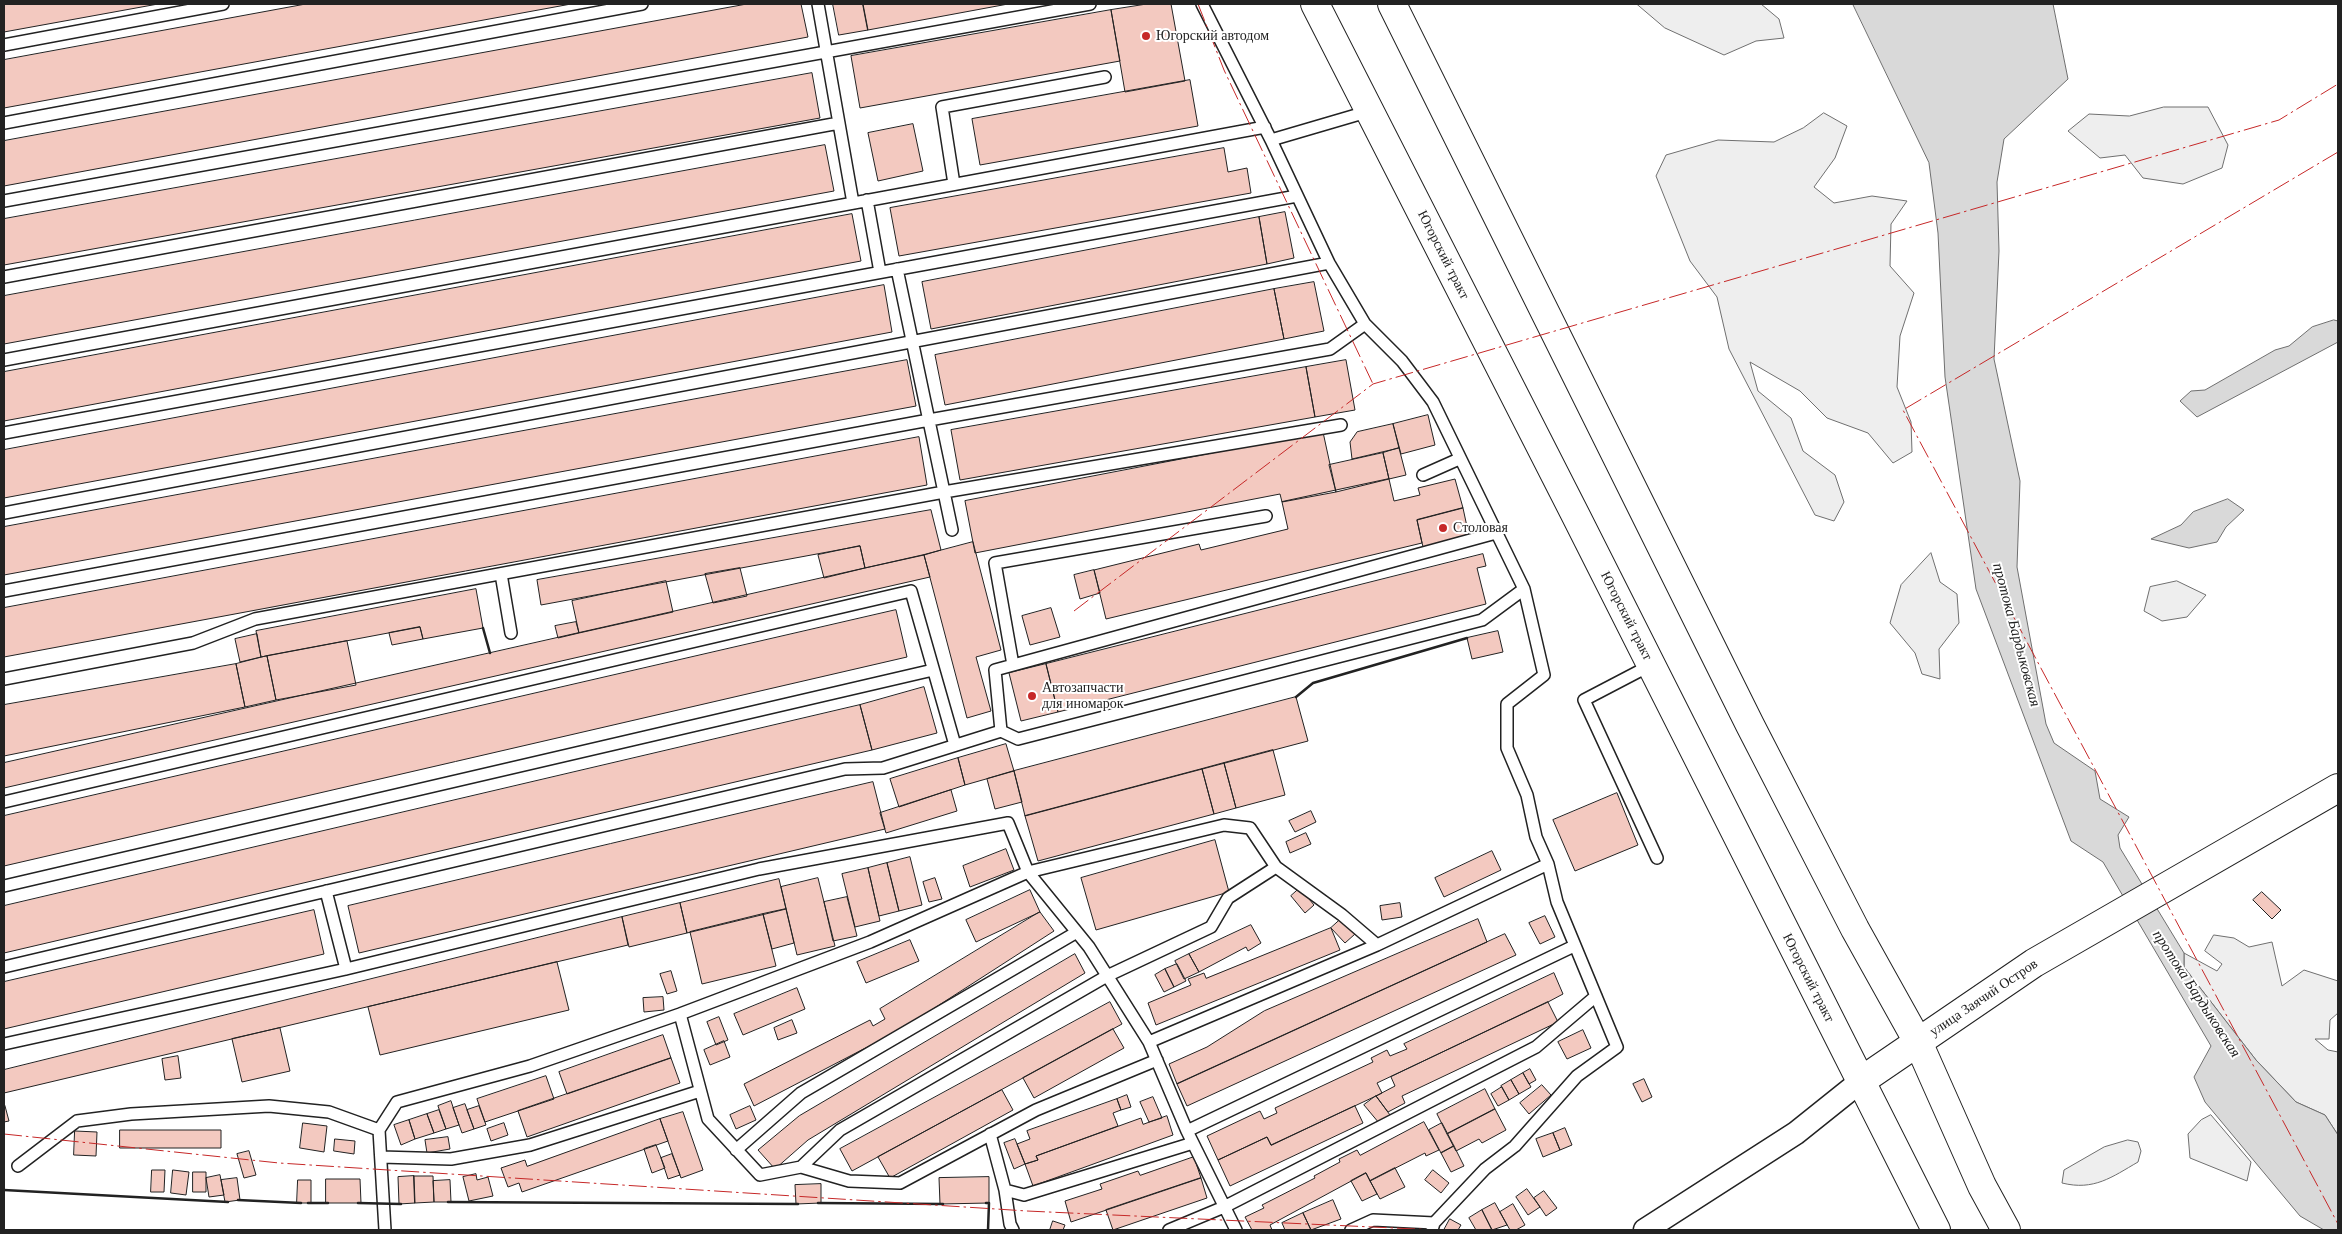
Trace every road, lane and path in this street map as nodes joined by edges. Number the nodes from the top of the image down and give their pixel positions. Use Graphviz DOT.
graph roads {
  1 [pos="223,4"];
  2 [pos="642,4"];
  3 [pos="818,4"];
  4 [pos="1090,4"];
  5 [pos="1202,4"];
  6 [pos="1314,4"];
  7 [pos="1392,4"];
  8 [pos="1054,7"];
  9 [pos="4,45"];
  10 [pos="826,51"];
  11 [pos="1105,77"];
  12 [pos="1370,111"];
  13 [pos="4,123"];
  14 [pos="839,123"];
  15 [pos="1265,127"];
  16 [pos="1271,140"];
  17 [pos="954,184"];
  18 [pos="1297,196"];
  19 [pos="867,200"];
  20 [pos="4,201"];
  21 [pos="853,203"];
  22 [pos="1329,263"];
  23 [pos="897,269"];
  24 [pos="880,272"];
  25 [pos="4,277"];
  26 [pos="1365,324"];
  27 [pos="912,342"];
  28 [pos="4,360"];
  29 [pos="929,420"];
  30 [pos="1341,425"];
  31 [pos="4,433"];
  32 [pos="1459,459"];
  33 [pos="1423,474"];
  34 [pos="944,492"];
  35 [pos="4,513"];
  36 [pos="1266,516"];
  37 [pos="952,530"];
  38 [pos="1496,533"];
  39 [pos="501,574"];
  40 [pos="1524,589"];
  41 [pos="4,591"];
  42 [pos="511,633"];
  43 [pos="1013,665"];
  44 [pos="1651,665"];
  45 [pos="934,670"];
  46 [pos="4,679"];
  47 [pos="1001,731"];
  48 [pos="955,745"];
  49 [pos="2338,788"];
  50 [pos="4,802"];
  51 [pos="1656,858"];
  52 [pos="1548,864"];
  53 [pos="1276,867"];
  54 [pos="1028,872"];
  55 [pos="4,886"];
  56 [pos="326,891"];
  57 [pos="1077,932"];
  58 [pos="1377,945"];
  59 [pos="1574,946"];
  60 [pos="4,967"];
  61 [pos="346,969"];
  62 [pos="1107,976"];
  63 [pos="1596,996"];
  64 [pos="680,1014"];
  65 [pos="1149,1042"];
  66 [pos="1918,1042"];
  67 [pos="4,1044"];
  68 [pos="1157,1060"];
  69 [pos="1861,1081"];
  70 [pos="700,1091"];
  71 [pos="379,1130"];
  72 [pos="1187,1131"];
  73 [pos="990,1134"];
  74 [pos="1193,1143"];
  75 [pos="736,1150"];
  76 [pos="382,1157"];
  77 [pos="18,1166"];
  78 [pos="801,1167"];
  79 [pos="1005,1190"];
  80 [pos="1224,1207"];
  81 [pos="1433,1227"];
  82 [pos="385,1230"];
  83 [pos="1013,1230"];
  84 [pos="1169,1230"];
  85 [pos="1236,1230"];
  86 [pos="1351,1230"];
  87 [pos="1645,1230"];
  88 [pos="1936,1230"];
  89 [pos="2006,1230"];
  1 -- 9 [label="lane"];
  2 -- 13 [label="lane"];
  3 -- 10 [label="lane"];
  4 -- 8 [label="lane"];
  5 -- 15 [label="lane"];
  6 -- 12 [label="main road, Югорский тракт"];
  7 -- 66 [label="main road"];
  8 -- 10 [label="lane"];
  10 -- 14 [label="lane"];
  10 -- 20 [label="lane"];
  11 -- 17 [label="lane"];
  12 -- 16 [label="lane"];
  12 -- 44 [label="main road, Югорский тракт"];
  14 -- 21 [label="lane"];
  14 -- 25 [label="lane"];
  15 -- 16 [label="lane"];
  15 -- 17 [label="lane"];
  16 -- 18 [label="lane"];
  17 -- 19 [label="lane"];
  18 -- 22 [label="lane"];
  18 -- 23 [label="lane"];
  19 -- 21 [label="lane"];
  19 -- 24 [label="lane"];
  21 -- 28 [label="lane"];
  22 -- 26 [label="lane"];
  22 -- 27 [label="lane"];
  23 -- 24 [label="lane"];
  23 -- 27 [label="lane"];
  24 -- 31 [label="lane"];
  26 -- 29 [label="lane"];
  26 -- 32 [label="lane"];
  27 -- 29 [label="lane"];
  27 -- 35 [label="lane"];
  29 -- 34 [label="lane"];
  29 -- 41 [label="lane"];
  30 -- 34 [label="lane"];
  32 -- 33 [label="lane"];
  32 -- 38 [label="lane"];
  34 -- 37 [label="lane"];
  34 -- 39 [label="lane"];
  36 -- 43 [label="lane"];
  38 -- 40 [label="lane"];
  38 -- 43 [label="lane"];
  39 -- 42 [label="lane"];
  39 -- 46 [label="lane"];
  40 -- 47 [label="lane"];
  40 -- 52 [label="lane"];
  43 -- 47 [label="lane"];
  44 -- 51 [label="lane"];
  44 -- 69 [label="main road, Югорский тракт"];
  45 -- 48 [label="lane"];
  45 -- 50 [label="lane"];
  45 -- 55 [label="lane"];
  47 -- 48 [label="lane"];
  48 -- 56 [label="lane"];
  49 -- 66 [label="main road, улица Заячий Остров"];
  52 -- 58 [label="lane"];
  52 -- 59 [label="lane"];
  53 -- 54 [label="lane"];
  53 -- 58 [label="lane"];
  53 -- 62 [label="lane"];
  54 -- 57 [label="lane"];
  54 -- 61 [label="lane"];
  54 -- 64 [label="lane"];
  56 -- 60 [label="lane"];
  56 -- 61 [label="lane"];
  57 -- 62 [label="lane"];
  57 -- 75 [label="lane"];
  58 -- 65 [label="lane"];
  59 -- 63 [label="lane"];
  59 -- 72 [label="lane"];
  61 -- 67 [label="lane"];
  62 -- 65 [label="lane"];
  62 -- 78 [label="lane"];
  63 -- 80 [label="lane"];
  63 -- 81 [label="lane"];
  64 -- 70 [label="lane"];
  64 -- 71 [label="lane"];
  65 -- 68 [label="lane"];
  66 -- 69 [label="main road, улица Заячий Остров"];
  66 -- 89 [label="main road"];
  68 -- 72 [label="lane"];
  68 -- 73 [label="lane"];
  69 -- 87 [label="street, улица Заячий Остров"];
  69 -- 88 [label="main road, Югорский тракт"];
  70 -- 75 [label="lane"];
  70 -- 76 [label="lane"];
  71 -- 76 [label="lane"];
  71 -- 77 [label="lane"];
  72 -- 74 [label="lane"];
  73 -- 78 [label="lane"];
  73 -- 79 [label="lane"];
  74 -- 79 [label="lane"];
  74 -- 80 [label="lane"];
  75 -- 78 [label="lane"];
  76 -- 82 [label="lane"];
  79 -- 83 [label="lane"];
  80 -- 84 [label="lane"];
  80 -- 85 [label="lane"];
  81 -- 86 [label="lane"];
}
